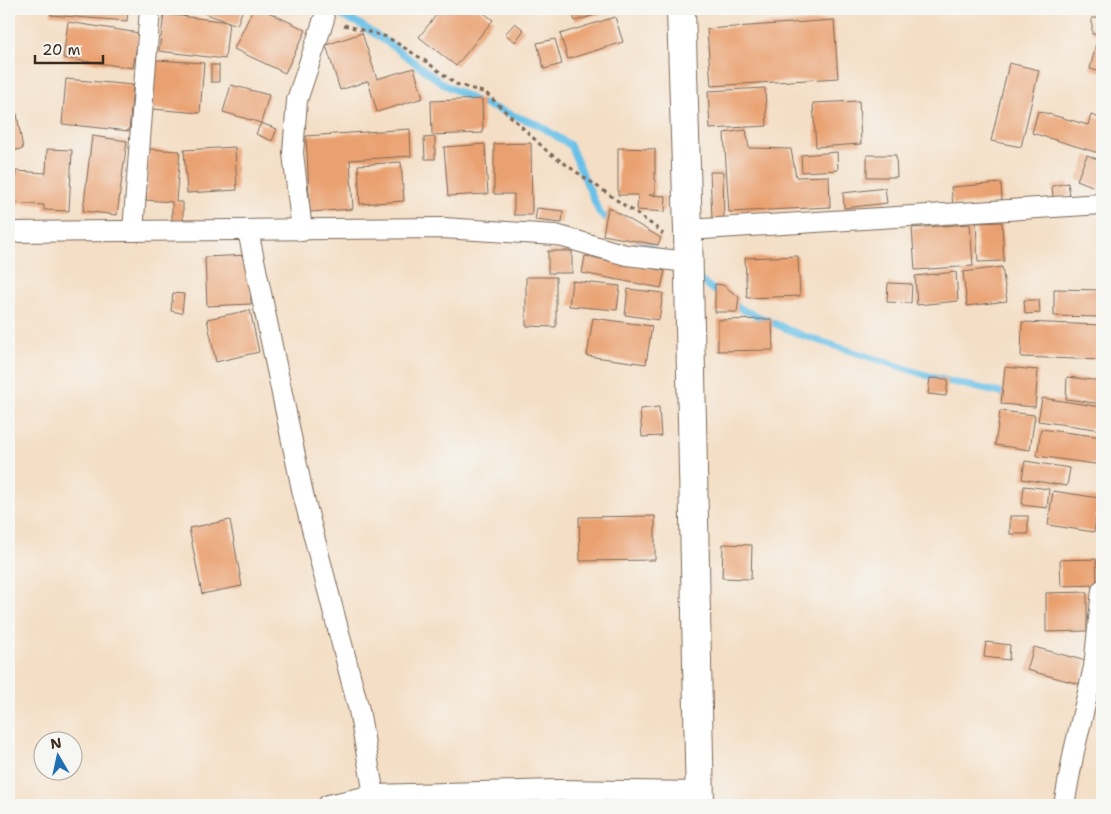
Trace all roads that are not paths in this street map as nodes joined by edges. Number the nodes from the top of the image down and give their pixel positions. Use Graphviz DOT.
graph roads {
  1 [pos="150,9"];
  2 [pos="681,9"];
  3 [pos="324,19"];
  4 [pos="1102,204"];
  5 [pos="133,231"];
  6 [pos="248,231"];
  7 [pos="302,231"];
  8 [pos="9,232"];
  9 [pos="676,232"];
  10 [pos="688,262"];
  11 [pos="1102,590"];
  12 [pos="374,796"];
  13 [pos="700,798"];
  14 [pos="328,805"];
  15 [pos="1064,805"];
  1 -- 5 [label="street"];
  2 -- 9 [label="street"];
  3 -- 7 [label="street"];
  4 -- 9 [label="street"];
  5 -- 6 [label="street"];
  5 -- 8 [label="street"];
  6 -- 7 [label="street"];
  6 -- 12 [label="street"];
  7 -- 10 [label="street"];
  9 -- 10 [label="street"];
  10 -- 13 [label="street"];
  11 -- 15 [label="street"];
  12 -- 13 [label="street"];
  12 -- 14 [label="street"];
}
